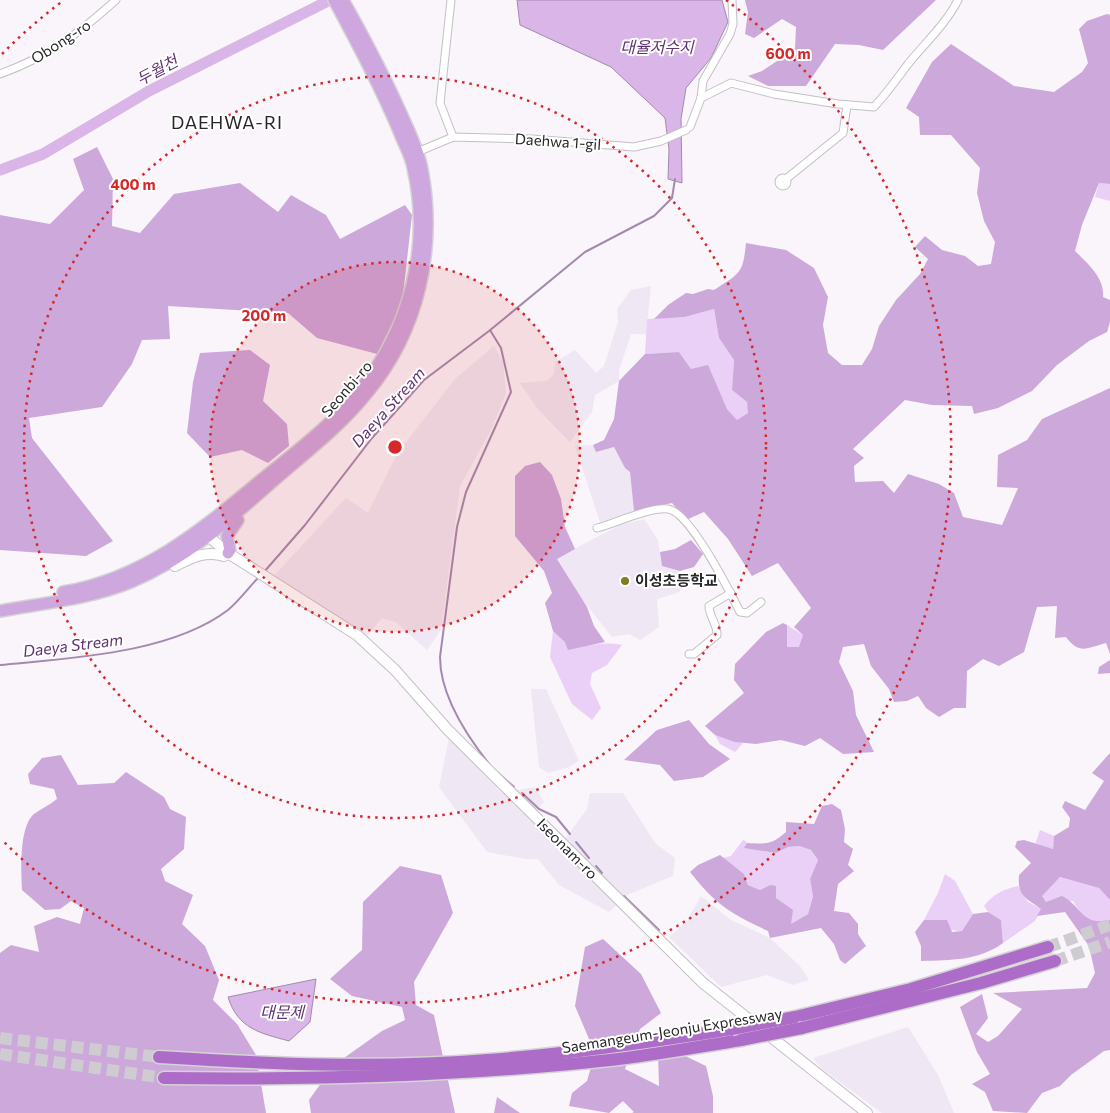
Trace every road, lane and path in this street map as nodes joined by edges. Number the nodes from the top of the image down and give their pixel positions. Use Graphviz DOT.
graph roads {
  1 [pos="116,0"];
  2 [pos="452,0"];
  3 [pos="732,0"];
  4 [pos="958,0"];
  5 [pos="341,4"];
  6 [pos="0,74"];
  7 [pos="700,98"];
  8 [pos="847,105"];
  9 [pos="454,136"];
  10 [pos="413,154"];
  11 [pos="786,180"];
  12 [pos="235,516"];
  13 [pos="597,528"];
  14 [pos="205,534"];
  15 [pos="228,554"];
  16 [pos="171,562"];
  17 [pos="731,594"];
  18 [pos="761,602"];
  19 [pos="0,603"];
  20 [pos="0,611"];
  21 [pos="689,654"];
  22 [pos="1048,947"];
  23 [pos="1055,961"];
  24 [pos="913,995"];
  25 [pos="798,1022"];
  26 [pos="159,1057"];
  27 [pos="164,1078"];
  28 [pos="867,1113"];
  1 -- 6 [label="street, Obong-ro"];
  2 -- 9 [label="street"];
  3 -- 7 [label="street"];
  4 -- 8 [label="street"];
  5 -- 10 [label="main road, Seonbi-ro"];
  7 -- 8 [label="street"];
  7 -- 9 [label="street, Daehwa 1-gil"];
  8 -- 11 [label="street"];
  9 -- 10 [label="street, Daehwa 1-gil"];
  10 -- 12 [label="main road, Seonbi-ro"];
  10 -- 14 [label="main road, Seonbi-ro"];
  12 -- 14 [label="main road, Seonbi-ro"];
  12 -- 15 [label="main road"];
  13 -- 17 [label="street"];
  14 -- 15 [label="main road"];
  14 -- 16 [label="main road, Seonbi-ro"];
  14 -- 19 [label="main road, Seonbi-ro"];
  15 -- 16 [label="main road"];
  15 -- 28 [label="main road, Iseonam-ro"];
  16 -- 20 [label="main road, Seonbi-ro"];
  17 -- 18 [label="street"];
  17 -- 21 [label="street"];
  22 -- 24 [label="highway, Saemangeum-Jeonju Expressway"];
  23 -- 24 [label="highway, Saemangeum-Jeonju Expressway"];
  24 -- 25 [label="highway, Saemangeum-Jeonju Expressway"];
  25 -- 26 [label="highway, Saemangeum-Jeonju Expressway, bridge"];
  25 -- 27 [label="highway, Saemangeum-Jeonju Expressway, bridge"];
}
